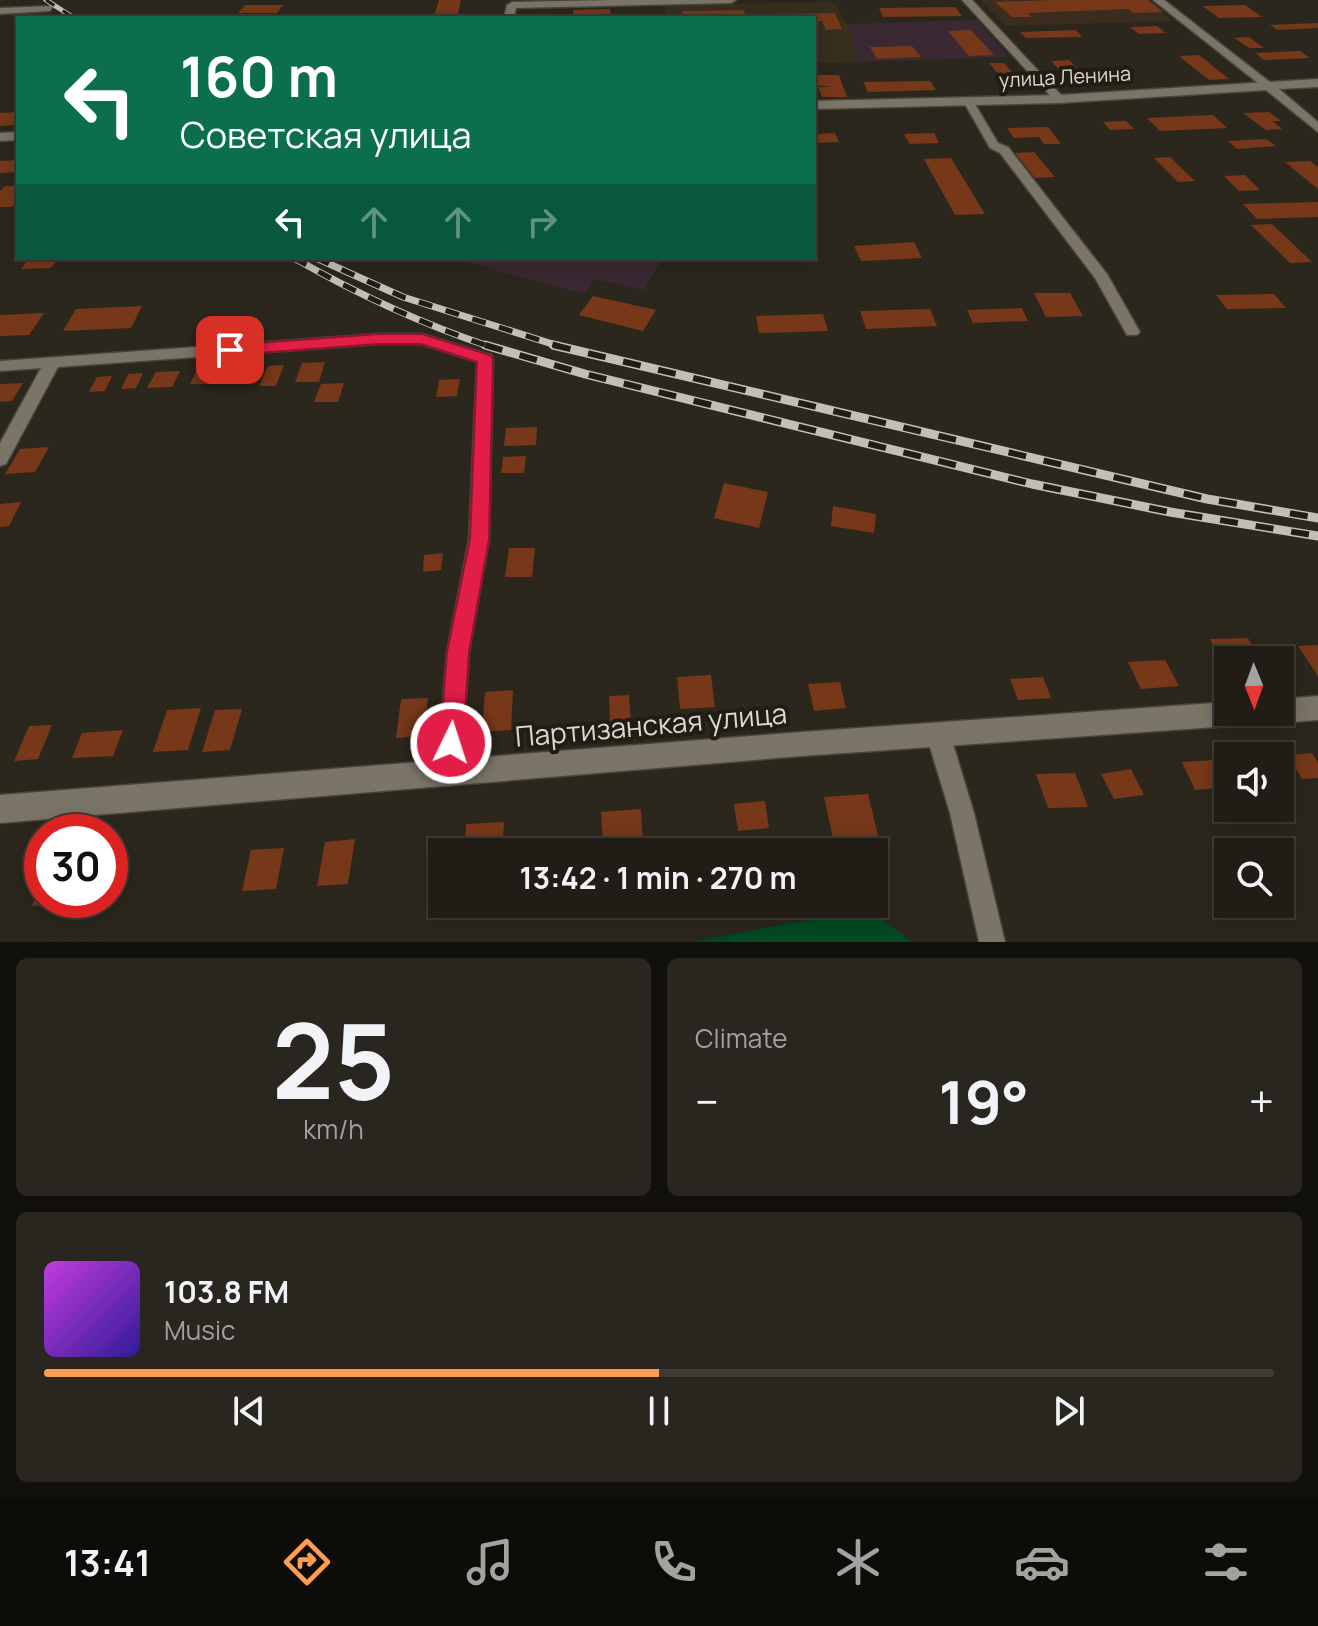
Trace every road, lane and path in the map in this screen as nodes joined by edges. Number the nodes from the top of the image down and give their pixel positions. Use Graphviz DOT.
graph roads {
  1 [pos="731,0"];
  2 [pos="967,0"];
  3 [pos="1158,0"];
  4 [pos="50,8"];
  5 [pos="0,11"];
  6 [pos="509,16"];
  7 [pos="1318,83"];
  8 [pos="1267,85"];
  9 [pos="1059,99"];
  10 [pos="968,101"];
  11 [pos="816,105"];
  12 [pos="1318,128"];
  13 [pos="1132,332"];
  14 [pos="52,363"];
  15 [pos="0,366"];
  16 [pos="0,459"];
  17 [pos="1318,708"];
  18 [pos="1294,710"];
  19 [pos="1214,715"];
  20 [pos="938,734"];
  21 [pos="449,774"];
  22 [pos="0,809"];
  23 [pos="992,942"];
  1 -- 6 [label="street"];
  2 -- 9 [label="street"];
  3 -- 8 [label="street"];
  4 -- 5 [label="street"];
  7 -- 8 [label="main road, улица Ленина"];
  8 -- 9 [label="main road, улица Ленина"];
  8 -- 12 [label="main road"];
  9 -- 10 [label="main road, улица Ленина"];
  10 -- 11 [label="main road, улица Ленина"];
  10 -- 13 [label="street"];
  14 -- 15 [label="street"];
  14 -- 16 [label="street"];
  14 -- 21 [label="street"];
  17 -- 18 [label="main road"];
  19 -- 20 [label="main road, Партизанская улица"];
  20 -- 21 [label="main road, Партизанская улица"];
  20 -- 23 [label="street"];
  21 -- 22 [label="main road, Партизанская улица"];
}
